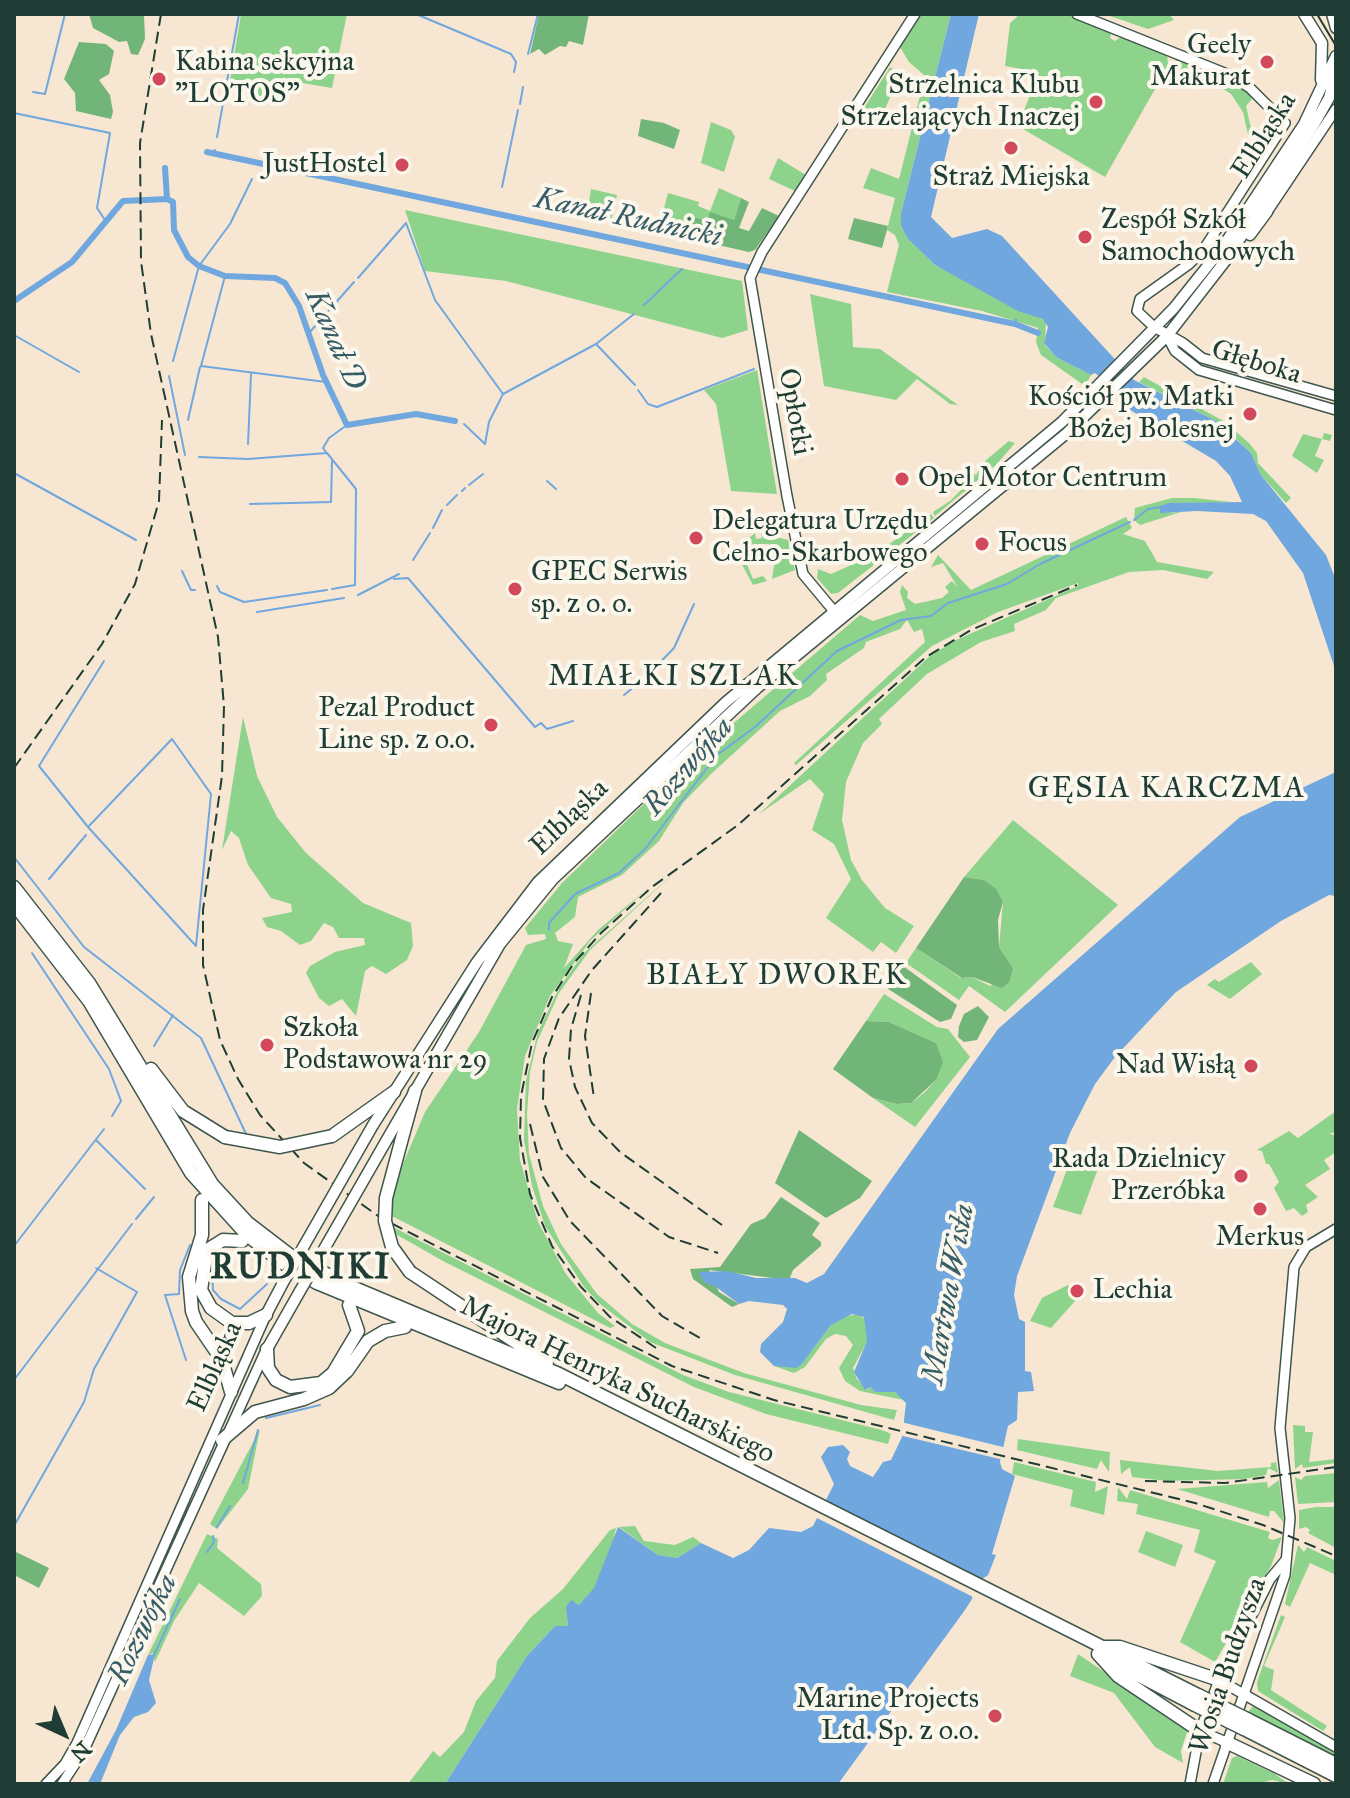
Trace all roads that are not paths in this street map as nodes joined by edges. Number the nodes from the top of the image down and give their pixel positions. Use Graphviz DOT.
graph roads {
  1 [pos="915,14"];
  2 [pos="1077,14"];
  3 [pos="1304,14"];
  4 [pos="1332,14"];
  5 [pos="1336,28"];
  6 [pos="1322,43"];
  7 [pos="1335,61"];
  8 [pos="1322,86"];
  9 [pos="1336,109"];
  10 [pos="1267,212"];
  11 [pos="1213,279"];
  12 [pos="1154,327"];
  13 [pos="1167,336"];
  14 [pos="1217,363"];
  15 [pos="1250,372"];
  16 [pos="1214,375"];
  17 [pos="1246,384"];
  18 [pos="1336,396"];
  19 [pos="1336,410"];
  20 [pos="837,615"];
  21 [pos="14,887"];
  22 [pos="14,904"];
  23 [pos="89,983"];
  24 [pos="143,1091"];
  25 [pos="415,1091"];
  26 [pos="394,1092"];
  27 [pos="395,1139"];
  28 [pos="202,1200"];
  29 [pos="1336,1229"];
  30 [pos="242,1241"];
  31 [pos="349,1305"];
  32 [pos="266,1315"];
  33 [pos="405,1327"];
  34 [pos="267,1349"];
  35 [pos="503,1359"];
  36 [pos="559,1374"];
  37 [pos="231,1392"];
  38 [pos="222,1440"];
  39 [pos="705,1452"];
  40 [pos="1285,1561"];
  41 [pos="1259,1602"];
  42 [pos="1274,1609"];
  43 [pos="1100,1651"];
  44 [pos="1219,1680"];
  45 [pos="1244,1693"];
  46 [pos="1246,1725"];
  47 [pos="1200,1731"];
  48 [pos="1226,1742"];
  49 [pos="1336,1747"];
  50 [pos="1336,1764"];
  51 [pos="1336,1776"];
  52 [pos="46,1784"];
  53 [pos="62,1784"];
  54 [pos="1190,1784"];
  55 [pos="1213,1784"];
  56 [pos="1314,1784"];
  1 -- 20 [label="street, Opłotki"];
  2 -- 12 [label="street"];
  3 -- 6 [label="main road"];
  4 -- 5 [label="main road"];
  6 -- 7 [label="street"];
  6 -- 8 [label="main road, Elbląska"];
  7 -- 8 [label="main road"];
  7 -- 11 [label="main road, Elbląska"];
  8 -- 12 [label="main road, Elbląska"];
  9 -- 10 [label="street, Elbląska"];
  10 -- 11 [label="main road"];
  11 -- 13 [label="main road, Elbląska"];
  12 -- 13 [label="street"];
  12 -- 20 [label="main road, Elbląska"];
  13 -- 14 [label="street, Głęboka"];
  13 -- 16 [label="street, Głęboka"];
  13 -- 20 [label="main road, Elbląska"];
  14 -- 15 [label="street, Głęboka"];
  14 -- 16 [label="street"];
  15 -- 17 [label="street"];
  15 -- 18 [label="street, Głęboka"];
  16 -- 17 [label="street, Głęboka"];
  17 -- 19 [label="street, Głęboka"];
  20 -- 25 [label="main road, Elbląska"];
  20 -- 26 [label="main road, Elbląska"];
  21 -- 23 [label="highway, Majora Henryka Sucharskiego"];
  22 -- 24 [label="highway, Majora Henryka Sucharskiego"];
  23 -- 26 [label="highway, bridge"];
  23 -- 36 [label="highway, Majora Henryka Sucharskiego"];
  24 -- 28 [label="highway"];
  24 -- 35 [label="highway, Majora Henryka Sucharskiego"];
  25 -- 27 [label="highway"];
  26 -- 32 [label="main road, Elbląska, bridge"];
  27 -- 34 [label="main road, Elbląska, bridge"];
  27 -- 36 [label="highway, bridge"];
  28 -- 30 [label="highway"];
  28 -- 37 [label="highway"];
  29 -- 40 [label="street, Wosia Budzysza"];
  30 -- 31 [label="highway"];
  30 -- 32 [label="highway"];
  31 -- 33 [label="highway"];
  31 -- 34 [label="highway"];
  32 -- 37 [label="street, Elbląska"];
  33 -- 35 [label="highway"];
  33 -- 38 [label="highway"];
  34 -- 38 [label="street, Elbląska"];
  35 -- 39 [label="highway, Majora Henryka Sucharskiego"];
  36 -- 39 [label="highway, Majora Henryka Sucharskiego"];
  37 -- 52 [label="street, Elbląska"];
  38 -- 53 [label="street, Elbląska"];
  39 -- 43 [label="highway, Majora Henryka Sucharskiego"];
  40 -- 41 [label="street, Wosia Budzysza"];
  40 -- 42 [label="street, Wosia Budzysza"];
  41 -- 42 [label="street"];
  41 -- 44 [label="street, Wosia Budzysza"];
  42 -- 45 [label="street, Wosia Budzysza"];
  43 -- 44 [label="highway"];
  43 -- 46 [label="highway, Majora Henryka Sucharskiego, bridge"];
  43 -- 47 [label="highway"];
  44 -- 45 [label="street"];
  44 -- 47 [label="street, Wosia Budzysza"];
  45 -- 48 [label="street, Wosia Budzysza"];
  45 -- 49 [label="street"];
  46 -- 50 [label="highway, Majora Henryka Sucharskiego"];
  46 -- 51 [label="highway, Majora Henryka Sucharskiego"];
  47 -- 48 [label="street"];
  47 -- 54 [label="street, Wosia Budzysza"];
  48 -- 55 [label="street, Wosia Budzysza"];
  48 -- 56 [label="highway"];
}
